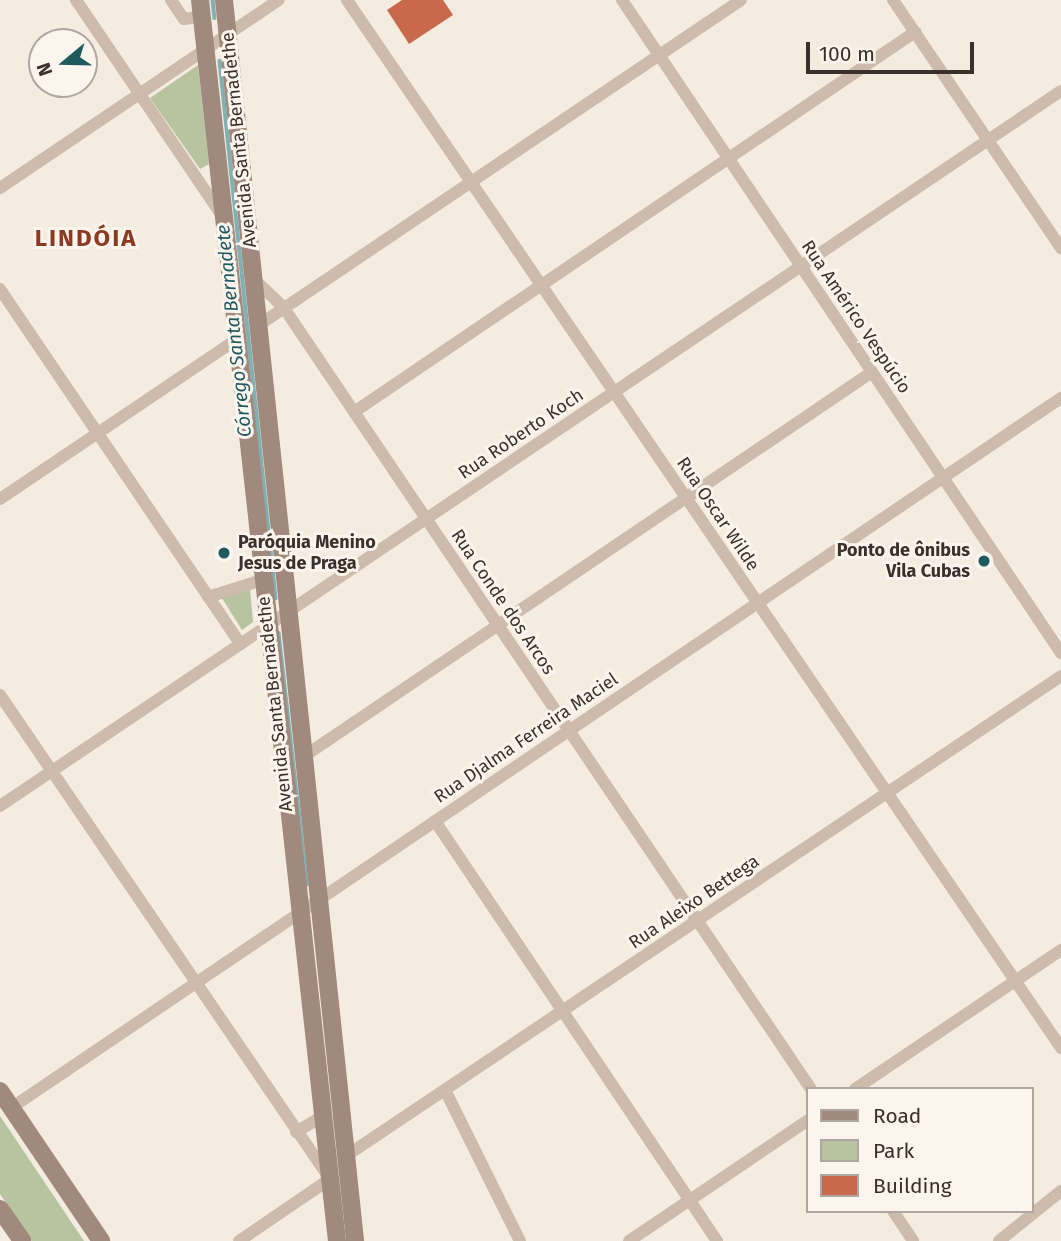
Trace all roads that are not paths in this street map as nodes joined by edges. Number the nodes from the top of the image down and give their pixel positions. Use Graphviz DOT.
graph roads {
  1 [pos="76,0"];
  2 [pos="171,0"];
  3 [pos="224,0"];
  4 [pos="279,0"];
  5 [pos="347,0"];
  6 [pos="622,0"];
  7 [pos="741,0"];
  8 [pos="893,0"];
  9 [pos="201,8"];
  10 [pos="915,32"];
  11 [pos="228,34"];
  12 [pos="205,50"];
  13 [pos="659,55"];
  14 [pos="1061,90"];
  15 [pos="139,94"];
  16 [pos="988,140"];
  17 [pos="728,159"];
  18 [pos="218,169"];
  19 [pos="192,172"];
  20 [pos="471,182"];
  21 [pos="0,188"];
  22 [pos="223,218"];
  23 [pos="1061,248"];
  24 [pos="801,266"];
  25 [pos="254,279"];
  26 [pos="541,285"];
  27 [pos="0,289"];
  28 [pos="284,308"];
  29 [pos="259,325"];
  30 [pos="236,340"];
  31 [pos="872,372"];
  32 [pos="614,392"];
  33 [pos="1061,398"];
  34 [pos="354,412"];
  35 [pos="98,433"];
  36 [pos="943,478"];
  37 [pos="686,497"];
  38 [pos="0,499"];
  39 [pos="426,519"];
  40 [pos="261,580"];
  41 [pos="208,597"];
  42 [pos="758,603"];
  43 [pos="290,611"];
  44 [pos="498,625"];
  45 [pos="267,627"];
  46 [pos="240,644"];
  47 [pos="1061,653"];
  48 [pos="1061,676"];
  49 [pos="0,695"];
  50 [pos="569,731"];
  51 [pos="306,755"];
  52 [pos="52,771"];
  53 [pos="887,793"];
  54 [pos="0,806"];
  55 [pos="435,821"];
  56 [pos="321,898"];
  57 [pos="297,915"];
  58 [pos="697,920"];
  59 [pos="1061,950"];
  60 [pos="1015,981"];
  61 [pos="195,983"];
  62 [pos="563,1011"];
  63 [pos="1061,1048"];
  64 [pos="810,1087"];
  65 [pos="858,1087"];
  66 [pos="445,1090"];
  67 [pos="0,1091"];
  68 [pos="11,1108"];
  69 [pos="323,1116"];
  70 [pos="806,1122"];
  71 [pos="296,1132"];
  72 [pos="346,1156"];
  73 [pos="330,1179"];
  74 [pos="1061,1191"];
  75 [pos="690,1200"];
  76 [pos="0,1209"];
  77 [pos="894,1213"];
  78 [pos="517,1238"];
  79 [pos="22,1241"];
  80 [pos="101,1241"];
  81 [pos="239,1241"];
  82 [pos="337,1241"];
  83 [pos="355,1241"];
  84 [pos="629,1241"];
  85 [pos="717,1241"];
  86 [pos="913,1241"];
  87 [pos="999,1241"];
  1 -- 15 [label="street"];
  2 -- 9 [label="street"];
  3 -- 11 [label="main road, Avenida Santa Bernadethe"];
  4 -- 11 [label="street"];
  5 -- 20 [label="street, Rua Oscar Wilde"];
  6 -- 13 [label="street, Rua Américo Vespúcio"];
  7 -- 13 [label="street"];
  8 -- 10 [label="street"];
  9 -- 12 [label="main road, Avenida Santa Bernadethe"];
  10 -- 16 [label="street"];
  10 -- 17 [label="street"];
  11 -- 12 [label="street"];
  11 -- 25 [label="main road, Avenida Santa Bernadethe"];
  12 -- 15 [label="street"];
  12 -- 18 [label="main road, Avenida Santa Bernadethe"];
  13 -- 17 [label="street, Rua Américo Vespúcio"];
  13 -- 20 [label="street"];
  14 -- 16 [label="street, Rua Roberto Koch"];
  15 -- 19 [label="street"];
  15 -- 21 [label="street"];
  16 -- 23 [label="street"];
  16 -- 24 [label="street, Rua Roberto Koch"];
  17 -- 24 [label="street, Rua Américo Vespúcio"];
  17 -- 26 [label="street"];
  18 -- 19 [label="street"];
  18 -- 22 [label="main road, Avenida Santa Bernadethe"];
  19 -- 22 [label="street"];
  20 -- 26 [label="street, Rua Oscar Wilde"];
  20 -- 28 [label="street"];
  22 -- 30 [label="main road, Avenida Santa Bernadethe"];
  24 -- 31 [label="street, Rua Américo Vespúcio"];
  24 -- 32 [label="street, Rua Roberto Koch"];
  25 -- 28 [label="street, Rua Conde dos Arcos"];
  25 -- 29 [label="main road, Avenida Santa Bernadethe"];
  26 -- 32 [label="street, Rua Oscar Wilde"];
  26 -- 34 [label="street"];
  27 -- 35 [label="street"];
  28 -- 29 [label="street"];
  28 -- 34 [label="street, Rua Conde dos Arcos"];
  29 -- 43 [label="main road, Avenida Santa Bernadethe"];
  30 -- 35 [label="street"];
  30 -- 40 [label="main road, Avenida Santa Bernadethe"];
  31 -- 36 [label="street, Rua Américo Vespúcio"];
  31 -- 37 [label="street"];
  32 -- 37 [label="street, Rua Oscar Wilde"];
  32 -- 39 [label="street, Rua Roberto Koch"];
  33 -- 36 [label="street, Rua Djalma Ferreira Maciel"];
  34 -- 39 [label="street, Rua Conde dos Arcos"];
  35 -- 38 [label="street"];
  35 -- 41 [label="street"];
  36 -- 42 [label="street, Rua Djalma Ferreira Maciel"];
  36 -- 47 [label="street, Rua Américo Vespúcio"];
  37 -- 42 [label="street, Rua Oscar Wilde"];
  37 -- 44 [label="street"];
  39 -- 43 [label="street, Rua Roberto Koch"];
  39 -- 44 [label="street, Rua Conde dos Arcos"];
  40 -- 41 [label="street"];
  40 -- 45 [label="main road, Avenida Santa Bernadethe"];
  41 -- 46 [label="street"];
  42 -- 50 [label="street, Rua Djalma Ferreira Maciel"];
  42 -- 53 [label="street, Rua Oscar Wilde"];
  43 -- 45 [label="street, Rua Roberto Koch"];
  43 -- 51 [label="main road, Avenida Santa Bernadethe"];
  44 -- 50 [label="street, Rua Conde dos Arcos"];
  44 -- 51 [label="street"];
  45 -- 46 [label="street, Rua Roberto Koch"];
  45 -- 57 [label="main road, Avenida Santa Bernadethe"];
  46 -- 52 [label="street, Rua Roberto Koch"];
  48 -- 53 [label="street, Rua Aleixo Bettega"];
  49 -- 52 [label="street"];
  50 -- 55 [label="street, Rua Djalma Ferreira Maciel"];
  50 -- 58 [label="street, Rua Conde dos Arcos"];
  51 -- 56 [label="main road, Avenida Santa Bernadethe"];
  52 -- 54 [label="street, Rua Roberto Koch"];
  52 -- 61 [label="street"];
  53 -- 58 [label="street, Rua Aleixo Bettega"];
  53 -- 60 [label="street, Rua Oscar Wilde"];
  55 -- 56 [label="street, Rua Djalma Ferreira Maciel"];
  55 -- 62 [label="street"];
  56 -- 57 [label="street, Rua Djalma Ferreira Maciel"];
  56 -- 72 [label="main road, Avenida Santa Bernadethe"];
  57 -- 61 [label="street, Rua Djalma Ferreira Maciel"];
  57 -- 69 [label="main road, Avenida Santa Bernadethe"];
  58 -- 62 [label="street, Rua Aleixo Bettega"];
  58 -- 64 [label="street, Rua Conde dos Arcos"];
  59 -- 60 [label="street"];
  60 -- 63 [label="street, Rua Oscar Wilde"];
  60 -- 65 [label="street"];
  61 -- 68 [label="street, Rua Djalma Ferreira Maciel"];
  61 -- 71 [label="street"];
  62 -- 66 [label="street, Rua Aleixo Bettega"];
  62 -- 75 [label="street"];
  66 -- 72 [label="street, Rua Aleixo Bettega"];
  66 -- 78 [label="street"];
  67 -- 68 [label="main road"];
  68 -- 80 [label="main road"];
  69 -- 71 [label="street"];
  69 -- 73 [label="main road, Avenida Santa Bernadethe"];
  70 -- 75 [label="street"];
  71 -- 73 [label="street"];
  72 -- 83 [label="main road, Avenida Santa Bernadethe"];
  73 -- 81 [label="street"];
  73 -- 82 [label="main road, Avenida Santa Bernadethe"];
  74 -- 87 [label="street"];
  75 -- 84 [label="street"];
  75 -- 85 [label="street"];
  76 -- 79 [label="main road"];
  77 -- 86 [label="street"];
}
